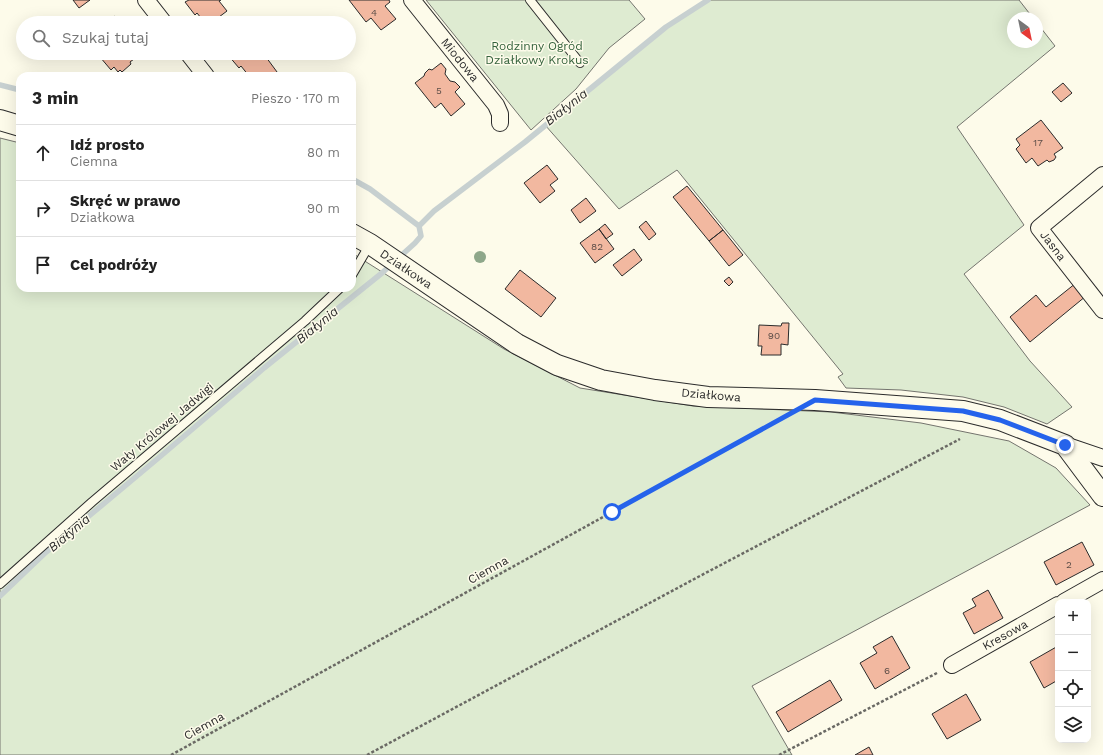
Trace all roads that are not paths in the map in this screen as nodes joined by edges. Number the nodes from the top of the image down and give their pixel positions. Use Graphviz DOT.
graph roads {
  1 [pos="146,0"];
  2 [pos="412,0"];
  3 [pos="530,0"];
  4 [pos="159,16"];
  5 [pos="193,60"];
  6 [pos="580,63"];
  7 [pos="203,72"];
  8 [pos="0,120"];
  9 [pos="500,122"];
  10 [pos="16,125"];
  11 [pos="1103,175"];
  12 [pos="356,236"];
  13 [pos="370,244"];
  14 [pos="356,268"];
  15 [pos="336,292"];
  16 [pos="1103,310"];
  17 [pos="1065,445"];
  18 [pos="1103,458"];
  19 [pos="1103,496"];
  20 [pos="1103,580"];
  21 [pos="0,584"];
  22 [pos="1069,599"];
  23 [pos="1055,607"];
  24 [pos="952,665"];
  1 -- 4 [label="street"];
  2 -- 9 [label="street, Miodowa"];
  3 -- 6 [label="lane"];
  5 -- 7 [label="street"];
  8 -- 10 [label="street"];
  11 -- 16 [label="street, Jasna"];
  12 -- 13 [label="street, Działkowa"];
  13 -- 14 [label="lane"];
  13 -- 17 [label="street, Działkowa"];
  15 -- 21 [label="lane, Wały Królowej Jadwigi"];
  17 -- 18 [label="street, Działkowa"];
  17 -- 19 [label="street"];
  20 -- 22 [label="street"];
  23 -- 24 [label="street, Kresowa"];
}
